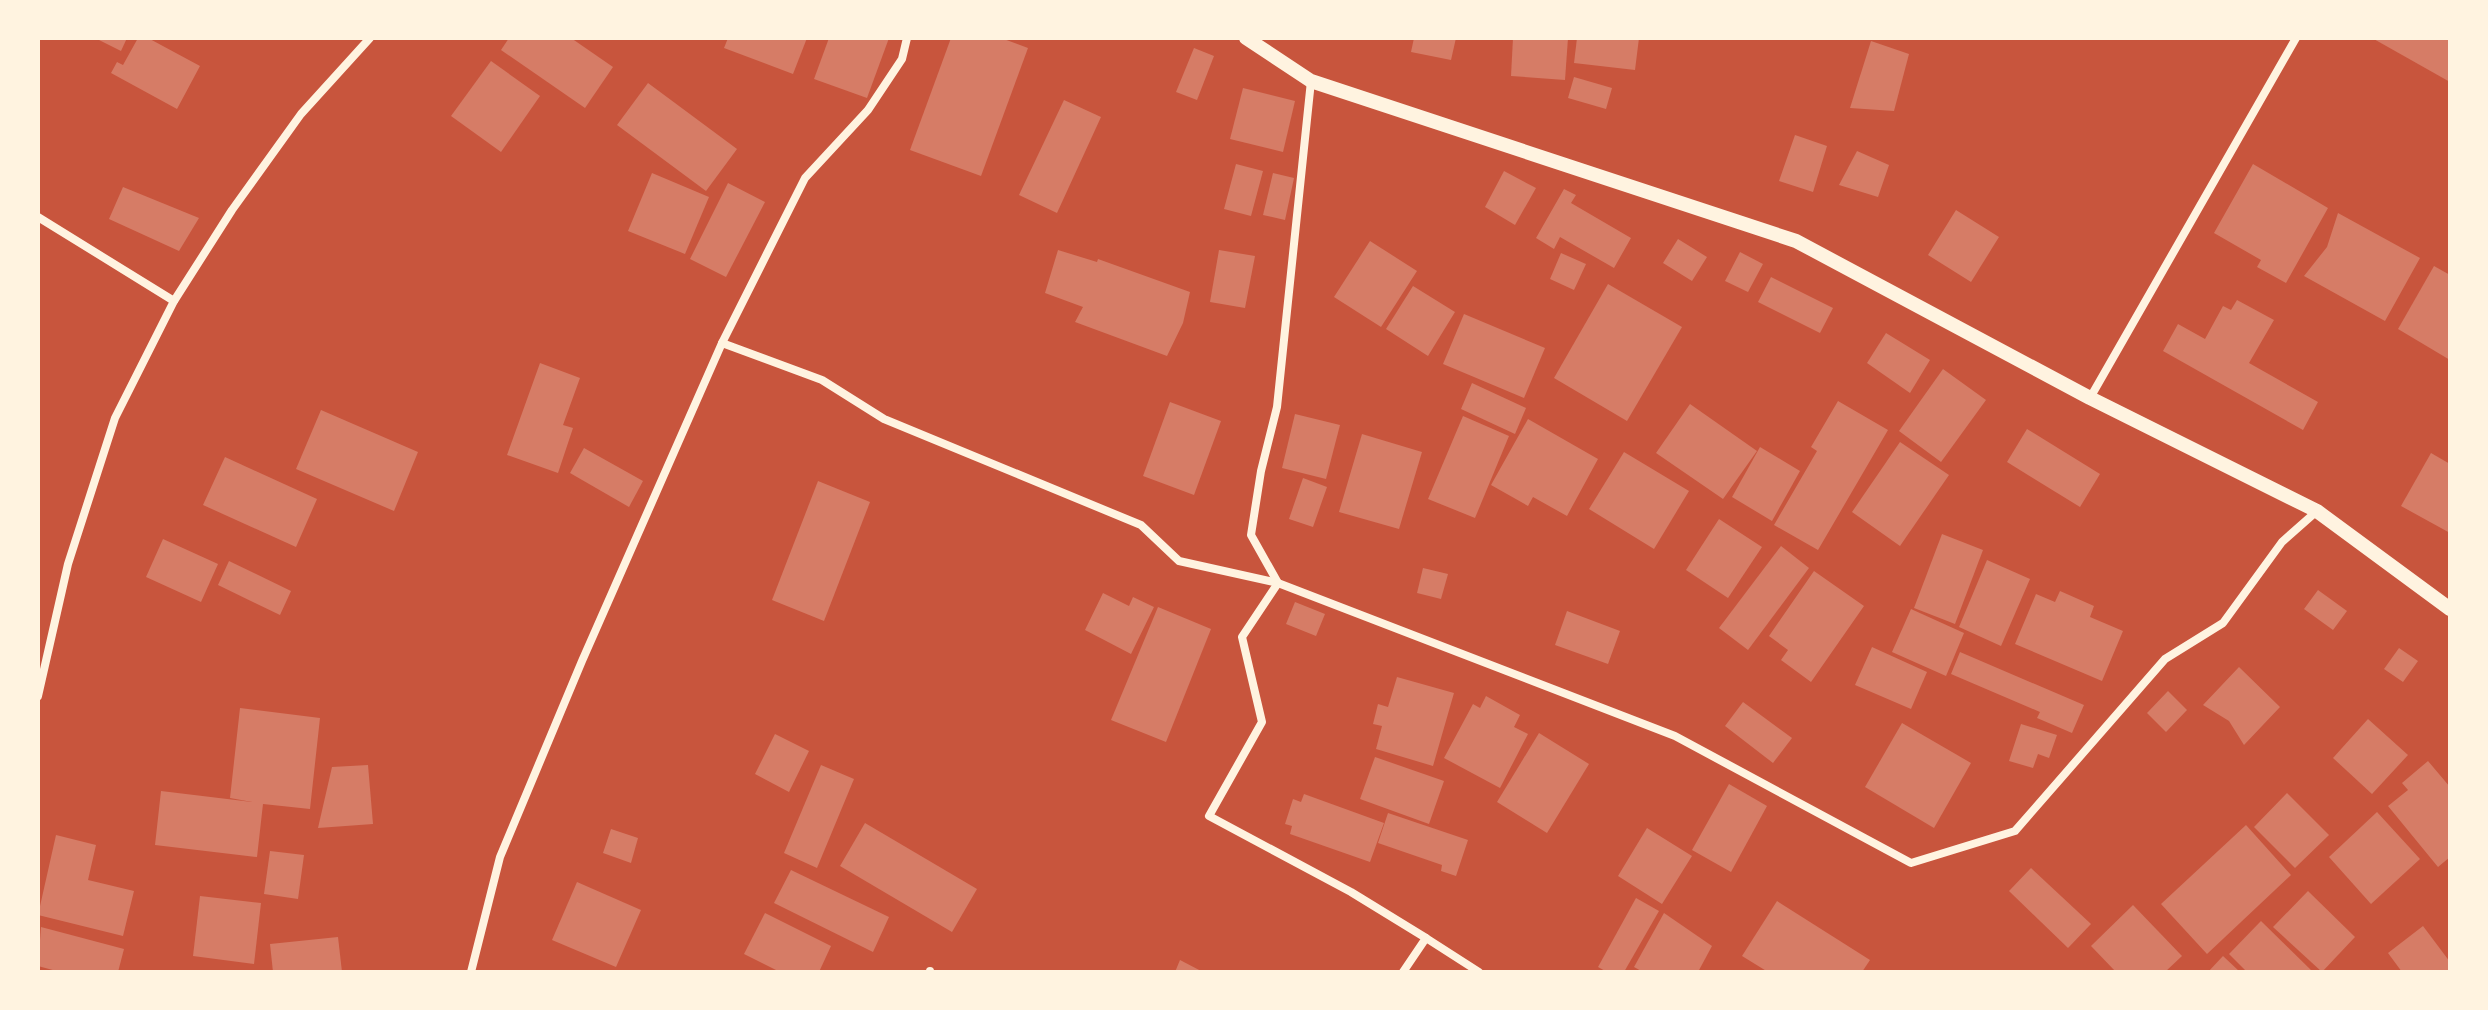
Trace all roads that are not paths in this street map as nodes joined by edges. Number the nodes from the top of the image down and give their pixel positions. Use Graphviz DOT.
graph roads {
  1 [pos="370,38"];
  2 [pos="907,38"];
  3 [pos="1246,38"];
  4 [pos="2296,38"];
  5 [pos="1311,81"];
  6 [pos="38,217"];
  7 [pos="174,301"];
  8 [pos="722,343"];
  9 [pos="2090,398"];
  10 [pos="2317,511"];
  11 [pos="1278,583"];
  12 [pos="2450,609"];
  13 [pos="38,696"];
  14 [pos="1426,938"];
  15 [pos="471,972"];
  16 [pos="1403,972"];
  17 [pos="1479,972"];
  1 -- 7 [label="street"];
  2 -- 8 [label="street"];
  3 -- 5 [label="street"];
  4 -- 9 [label="street"];
  5 -- 9 [label="street"];
  5 -- 11 [label="street"];
  6 -- 7 [label="street"];
  7 -- 13 [label="street"];
  8 -- 11 [label="street"];
  8 -- 15 [label="street"];
  9 -- 10 [label="street"];
  10 -- 11 [label="street"];
  10 -- 12 [label="street"];
  11 -- 14 [label="street"];
  14 -- 16 [label="street"];
  14 -- 17 [label="street"];
}
